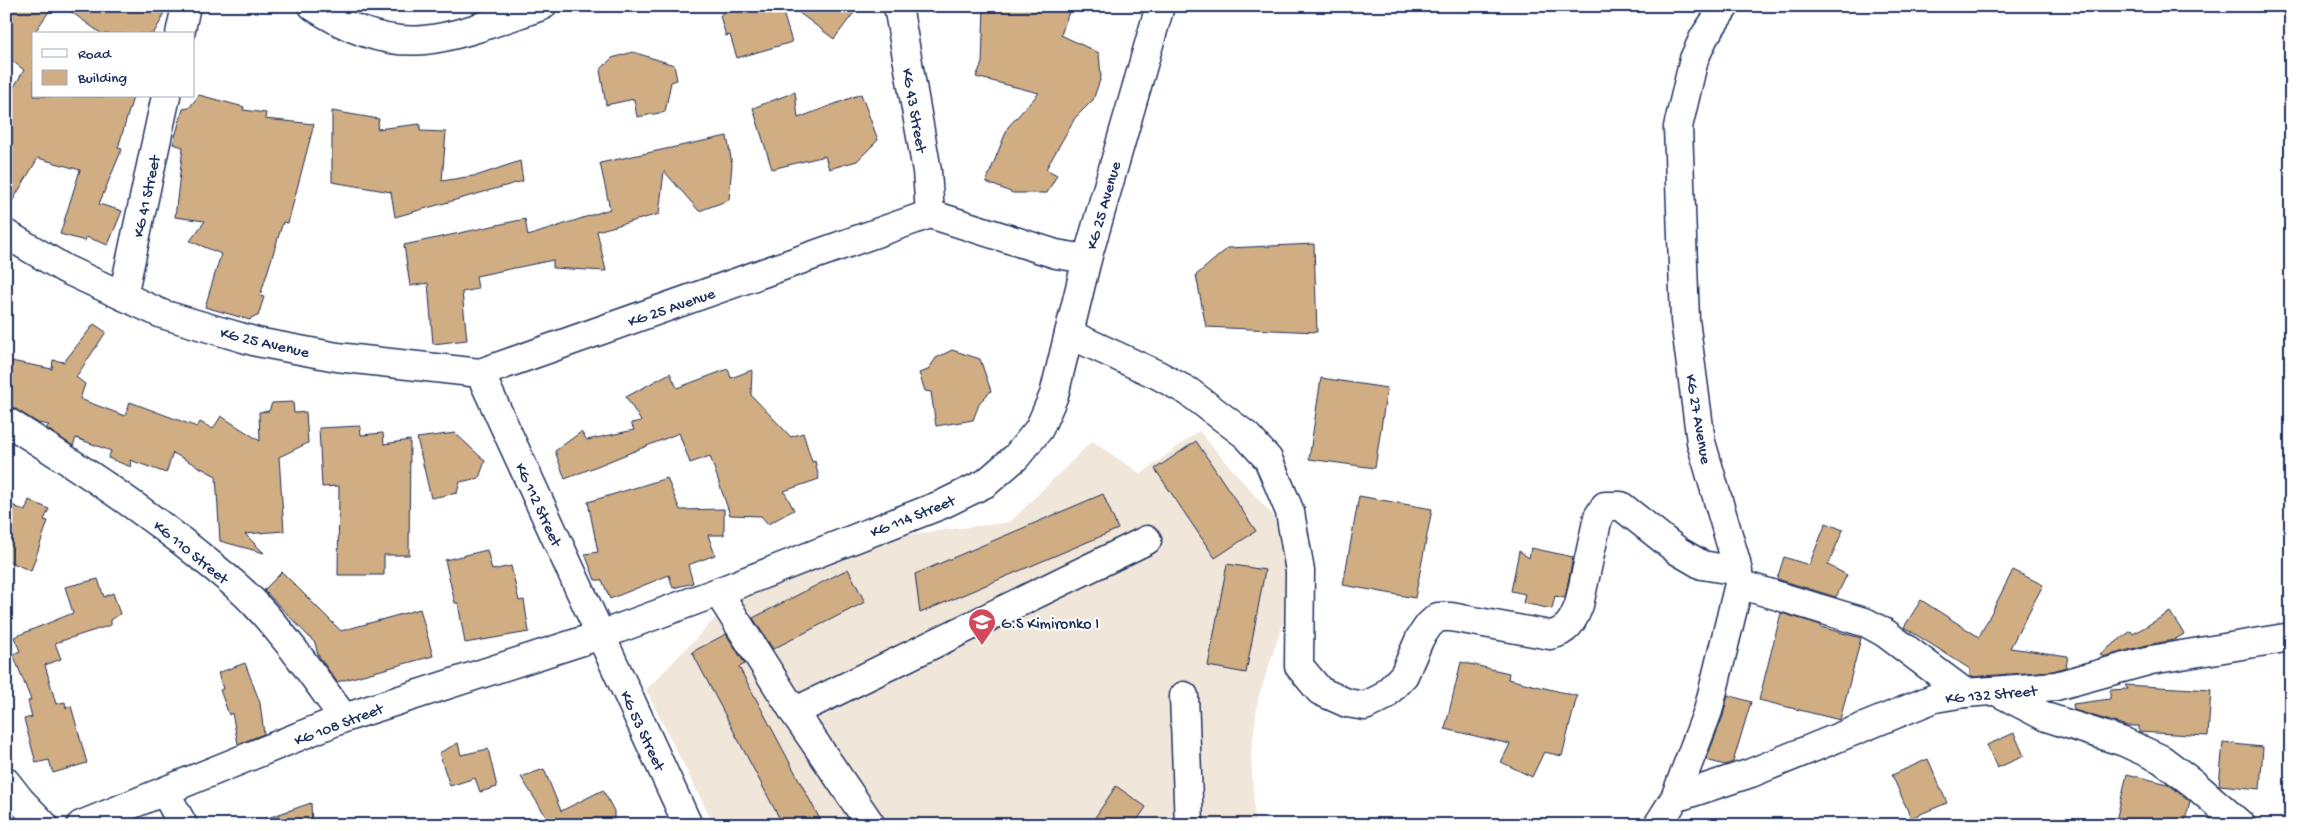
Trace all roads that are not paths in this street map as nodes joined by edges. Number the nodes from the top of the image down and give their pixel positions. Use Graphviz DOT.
graph roads {
  1 [pos="186,6"];
  2 [pos="313,6"];
  3 [pos="542,6"];
  4 [pos="898,6"];
  5 [pos="1160,6"];
  6 [pos="1725,6"];
  7 [pos="180,32"];
  8 [pos="166,98"];
  9 [pos="930,214"];
  10 [pos="6,234"];
  11 [pos="1087,259"];
  12 [pos="123,296"];
  13 [pos="1069,334"];
  14 [pos="480,373"];
  15 [pos="6,421"];
  16 [pos="1147,540"];
  17 [pos="1738,578"];
  18 [pos="718,592"];
  19 [pos="601,635"];
  20 [pos="2291,637"];
  21 [pos="1998,692"];
  22 [pos="1965,693"];
  23 [pos="1184,696"];
  24 [pos="794,712"];
  25 [pos="344,718"];
  26 [pos="6,782"];
  27 [pos="166,792"];
  28 [pos="1675,798"];
  29 [pos="44,825"];
  30 [pos="81,825"];
  31 [pos="183,825"];
  32 [pos="688,825"];
  33 [pos="871,825"];
  34 [pos="1189,825"];
  35 [pos="1658,825"];
  36 [pos="2241,825"];
  1 -- 7 [label="street"];
  2 -- 3 [label="street"];
  4 -- 9 [label="street, KG 43 Street"];
  5 -- 11 [label="street, KG 25 Avenue"];
  6 -- 17 [label="street, KG 27 Avenue"];
  8 -- 12 [label="street, KG 41 Street"];
  9 -- 11 [label="street, KG 25 Avenue"];
  9 -- 14 [label="street, KG 25 Avenue"];
  10 -- 12 [label="street, KG 25 Avenue"];
  11 -- 13 [label="street, KG 114 Street"];
  12 -- 14 [label="street, KG 25 Avenue"];
  13 -- 17 [label="street"];
  13 -- 18 [label="street, KG 114 Street"];
  14 -- 19 [label="street, KG 112 Street"];
  15 -- 25 [label="street, KG 110 Street"];
  16 -- 24 [label="street"];
  17 -- 22 [label="street"];
  17 -- 28 [label="street, KG 27 Avenue"];
  18 -- 19 [label="street, KG 114 Street"];
  18 -- 24 [label="street"];
  19 -- 25 [label="street, KG 108 Street"];
  19 -- 32 [label="street, KG 53 Street"];
  20 -- 21 [label="street, KG 132 Street"];
  21 -- 22 [label="street, KG 132 Street"];
  21 -- 36 [label="street"];
  22 -- 28 [label="street, KG 132 Street"];
  23 -- 34 [label="street"];
  24 -- 33 [label="street"];
  25 -- 27 [label="street, KG 108 Street"];
  26 -- 29 [label="street"];
  27 -- 30 [label="street, KG 108 Street"];
  27 -- 31 [label="street"];
  28 -- 35 [label="street, KG 27 Avenue"];
}
